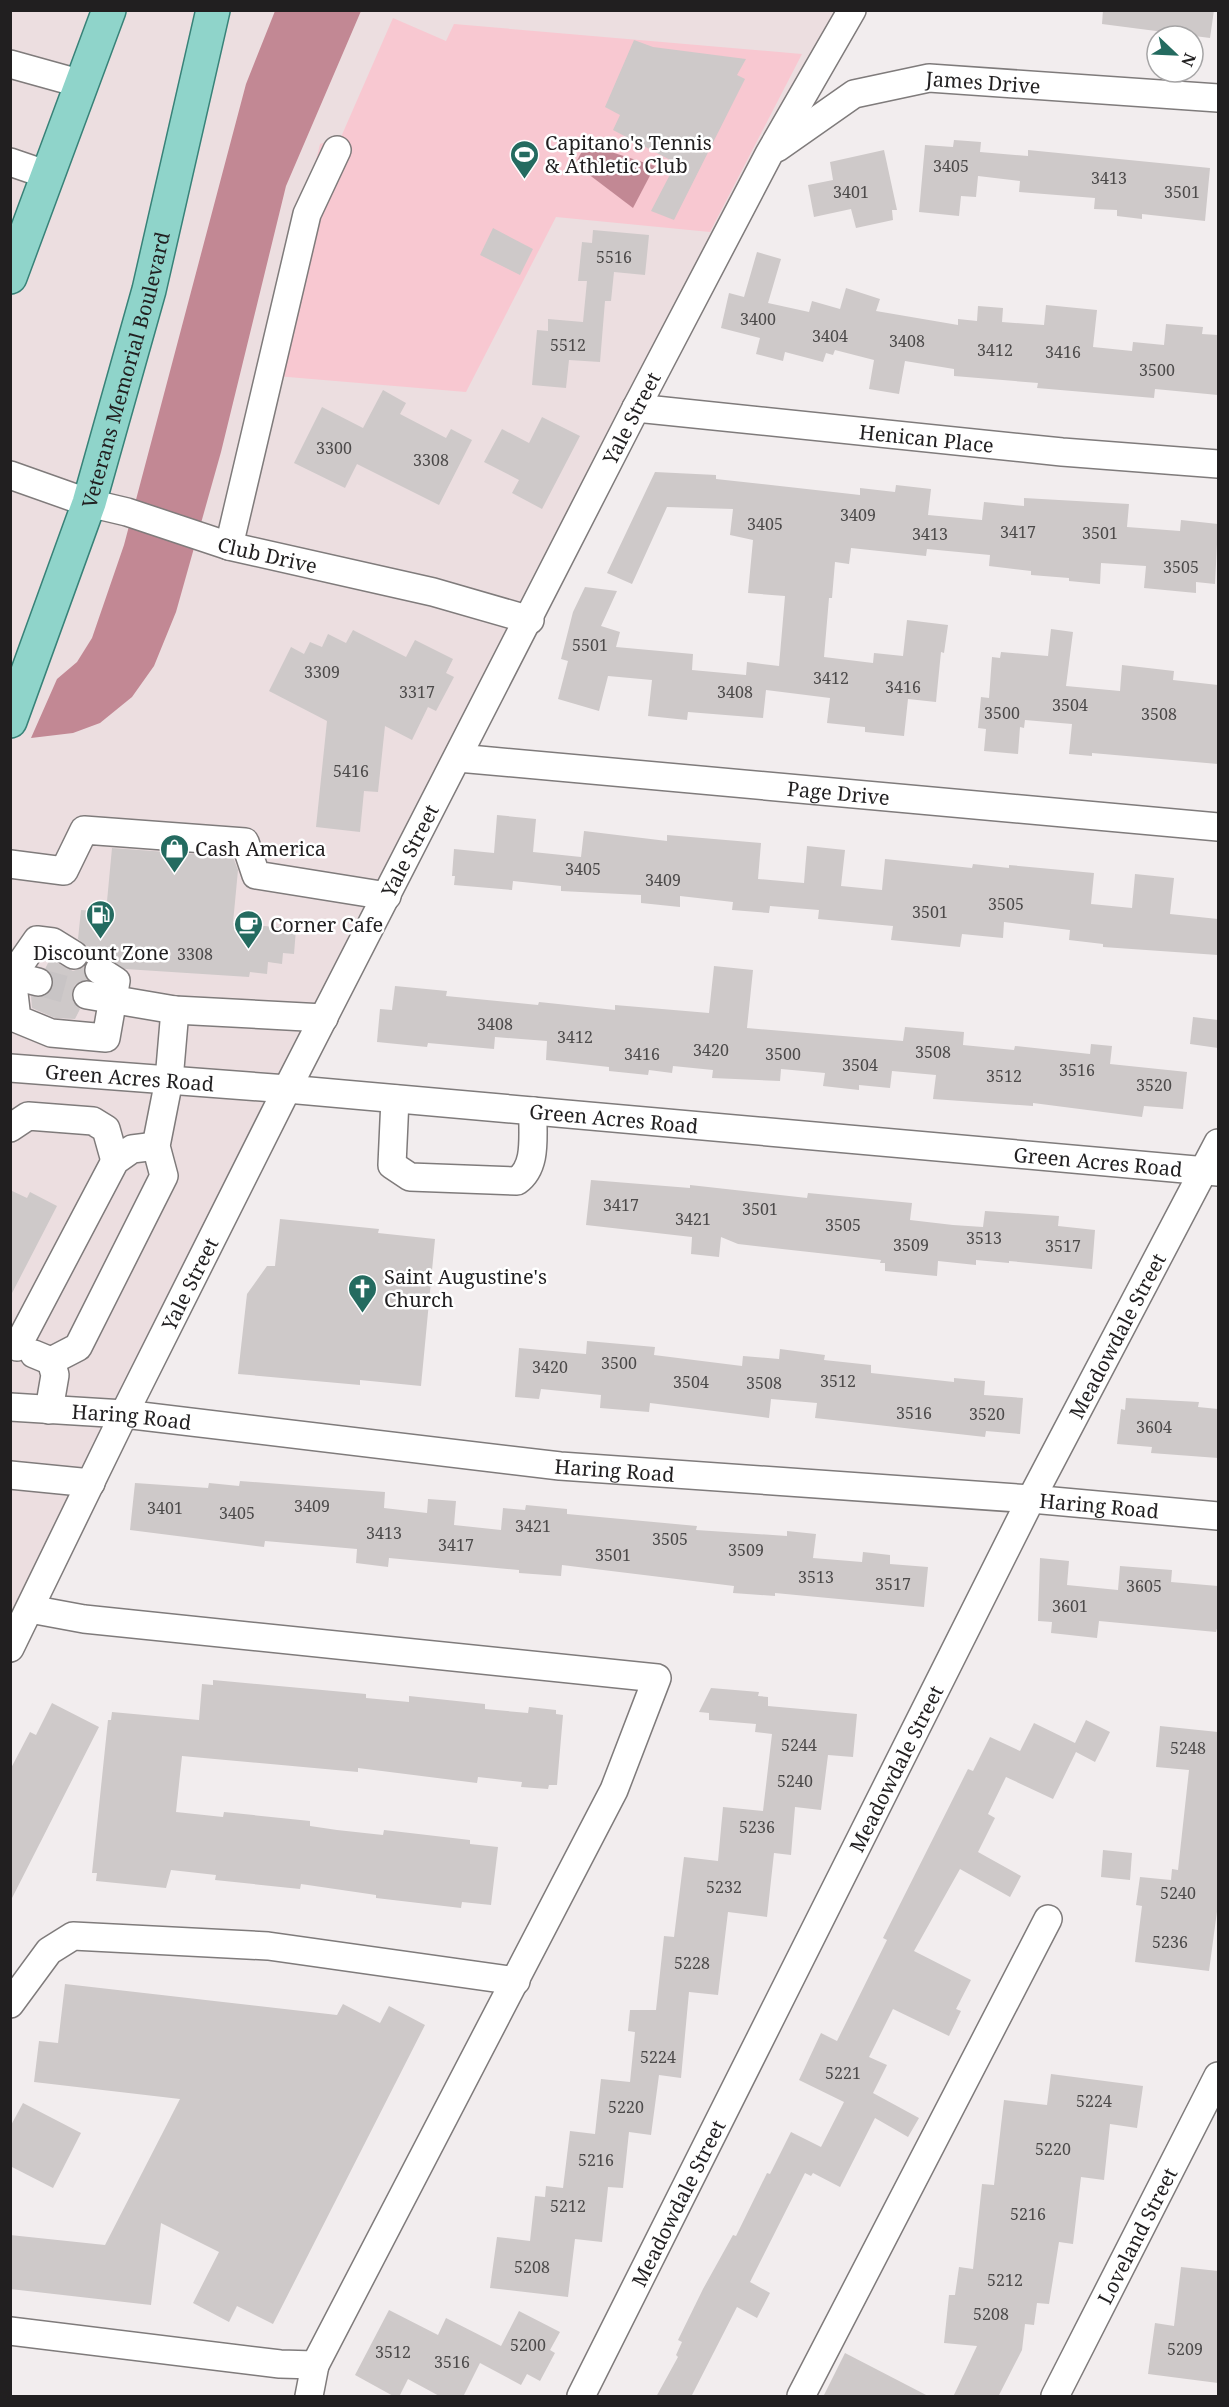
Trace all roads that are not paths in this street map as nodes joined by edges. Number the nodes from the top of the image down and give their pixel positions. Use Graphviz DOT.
graph roads {
  1 [pos="109,10"];
  2 [pos="213,10"];
  3 [pos="852,10"];
  4 [pos="10,64"];
  5 [pos="82,84"];
  6 [pos="1218,98"];
  7 [pos="337,150"];
  8 [pos="769,154"];
  9 [pos="10,162"];
  10 [pos="48,174"];
  11 [pos="12,268"];
  12 [pos="636,408"];
  13 [pos="1218,464"];
  14 [pos="10,475"];
  15 [pos="89,503"];
  16 [pos="229,546"];
  17 [pos="530,620"];
  18 [pos="10,722"];
  19 [pos="458,758"];
  20 [pos="1218,827"];
  21 [pos="10,864"];
  22 [pos="387,896"];
  23 [pos="74,955"];
  24 [pos="99,970"];
  25 [pos="11,975"];
  26 [pos="39,982"];
  27 [pos="99,998"];
  28 [pos="175,1010"];
  29 [pos="324,1018"];
  30 [pos="105,1038"];
  31 [pos="10,1068"];
  32 [pos="101,1076"];
  33 [pos="169,1080"];
  34 [pos="287,1089"];
  35 [pos="395,1099"];
  36 [pos="533,1111"];
  37 [pos="10,1128"];
  38 [pos="1218,1143"];
  39 [pos="156,1146"];
  40 [pos="115,1161"];
  41 [pos="1212,1171"];
  42 [pos="14,1348"];
  43 [pos="51,1361"];
  44 [pos="10,1407"];
  45 [pos="49,1410"];
  46 [pos="124,1414"];
  47 [pos="10,1475"];
  48 [pos="91,1484"];
  49 [pos="1031,1498"];
  50 [pos="1218,1516"];
  51 [pos="30,1609"];
  52 [pos="10,1648"];
  53 [pos="1048,1919"];
  54 [pos="516,1981"];
  55 [pos="10,2004"];
  56 [pos="1218,2076"];
  57 [pos="10,2331"];
  58 [pos="315,2365"];
  59 [pos="309,2397"];
  60 [pos="581,2397"];
  61 [pos="801,2397"];
  62 [pos="1055,2397"];
  1 -- 5 [label="main road"];
  2 -- 15 [label="main road, Veterans Memorial Boulevard"];
  3 -- 8 [label="street, Yale Street"];
  4 -- 5 [label="street"];
  5 -- 10 [label="main road"];
  6 -- 8 [label="street, James Drive"];
  7 -- 16 [label="street"];
  8 -- 12 [label="street, Yale Street"];
  9 -- 10 [label="street"];
  10 -- 11 [label="main road"];
  12 -- 13 [label="street, Henican Place"];
  12 -- 17 [label="street, Yale Street"];
  14 -- 15 [label="street, Club Drive"];
  15 -- 16 [label="street, Club Drive"];
  15 -- 18 [label="main road, Veterans Memorial Boulevard"];
  16 -- 17 [label="street, Club Drive"];
  17 -- 19 [label="street, Yale Street"];
  19 -- 20 [label="street, Page Drive"];
  19 -- 22 [label="street, Yale Street"];
  21 -- 22 [label="street"];
  22 -- 29 [label="street, Yale Street"];
  23 -- 25 [label="street"];
  24 -- 27 [label="street"];
  25 -- 26 [label="street"];
  25 -- 30 [label="street"];
  27 -- 28 [label="street"];
  27 -- 30 [label="street"];
  28 -- 29 [label="street"];
  28 -- 33 [label="street"];
  29 -- 34 [label="street, Yale Street"];
  30 -- 32 [label="street"];
  31 -- 32 [label="street, Green Acres Road"];
  32 -- 33 [label="street, Green Acres Road"];
  33 -- 34 [label="street, Green Acres Road"];
  33 -- 39 [label="street"];
  34 -- 35 [label="street, Green Acres Road"];
  34 -- 46 [label="street, Yale Street"];
  35 -- 36 [label="street, Green Acres Road"];
  35 -- 36 [label="street"];
  36 -- 41 [label="street, Green Acres Road"];
  37 -- 40 [label="street"];
  38 -- 41 [label="street, Meadowdale Street"];
  39 -- 40 [label="street"];
  39 -- 43 [label="street"];
  40 -- 42 [label="street"];
  41 -- 49 [label="street, Meadowdale Street"];
  42 -- 43 [label="street"];
  43 -- 45 [label="street"];
  44 -- 45 [label="street, Haring Road"];
  45 -- 46 [label="street, Haring Road"];
  46 -- 48 [label="street, Yale Street"];
  46 -- 49 [label="street, Haring Road"];
  47 -- 48 [label="street"];
  48 -- 51 [label="street, Yale Street"];
  49 -- 50 [label="street, Haring Road"];
  49 -- 60 [label="street, Meadowdale Street"];
  51 -- 52 [label="street, Yale Street"];
  51 -- 54 [label="street"];
  53 -- 61 [label="street"];
  54 -- 55 [label="street"];
  54 -- 58 [label="street"];
  56 -- 62 [label="street, Loveland Street"];
  57 -- 58 [label="street"];
  58 -- 59 [label="street"];
}
